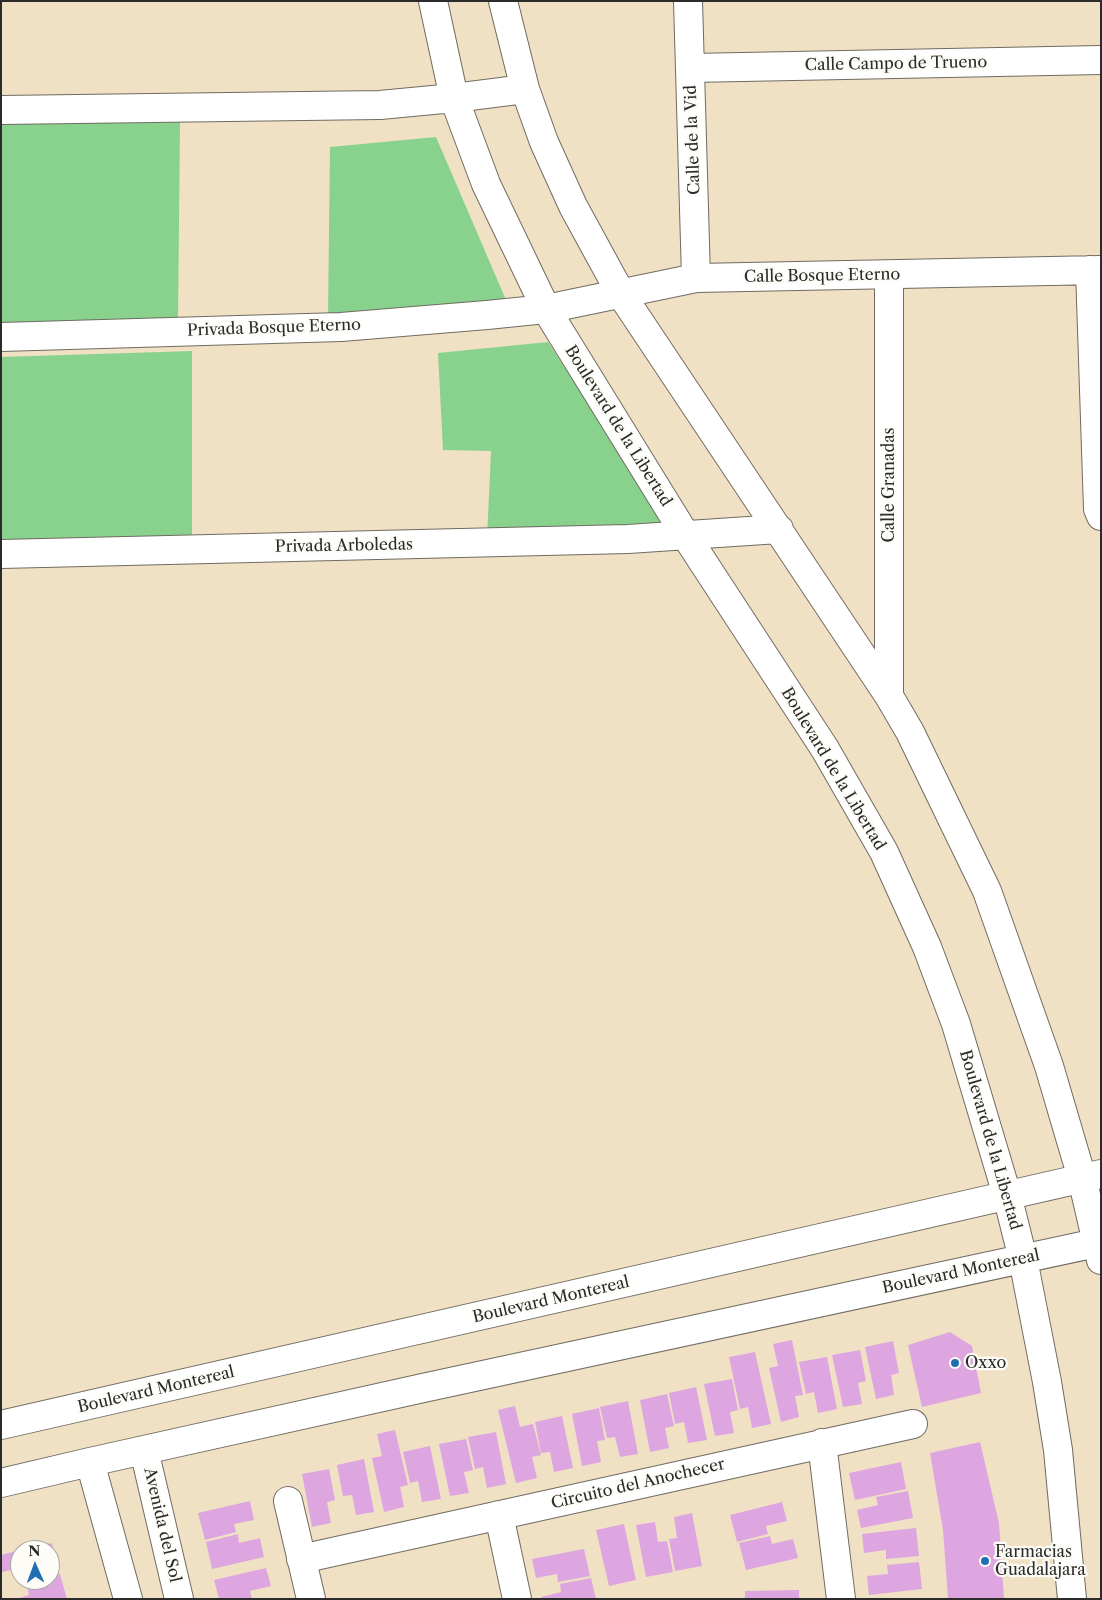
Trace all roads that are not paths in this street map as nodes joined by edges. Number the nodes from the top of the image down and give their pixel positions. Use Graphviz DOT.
graph roads {
  1 [pos="433,1"];
  2 [pos="503,1"];
  3 [pos="688,1"];
  4 [pos="1101,60"];
  5 [pos="691,68"];
  6 [pos="525,89"];
  7 [pos="454,98"];
  8 [pos="1,110"];
  9 [pos="1095,270"];
  10 [pos="890,275"];
  11 [pos="696,278"];
  12 [pos="621,294"];
  13 [pos="546,309"];
  14 [pos="1,337"];
  15 [pos="1101,516"];
  16 [pos="779,529"];
  17 [pos="686,536"];
  18 [pos="1,554"];
  19 [pos="889,696"];
  20 [pos="1091,1176"];
  21 [pos="1007,1195"];
  22 [pos="1100,1248"];
  23 [pos="1023,1259"];
  24 [pos="913,1424"];
  25 [pos="1,1425"];
  26 [pos="822,1443"];
  27 [pos="144,1450"];
  28 [pos="90,1462"];
  29 [pos="1,1483"];
  30 [pos="288,1501"];
  31 [pos="498,1515"];
  32 [pos="301,1559"];
  33 [pos="128,1599"];
  34 [pos="179,1599"];
  35 [pos="311,1599"];
  36 [pos="517,1599"];
  37 [pos="841,1599"];
  38 [pos="1072,1599"];
  1 -- 7 [label="street, Boulevard de la Libertad"];
  2 -- 6 [label="street"];
  3 -- 5 [label="street, Calle de la Vid"];
  4 -- 5 [label="street, Calle Campo de Trueno"];
  5 -- 11 [label="street, Calle de la Vid"];
  6 -- 7 [label="street"];
  6 -- 12 [label="street"];
  7 -- 8 [label="street"];
  7 -- 13 [label="street, Boulevard de la Libertad"];
  9 -- 10 [label="street, Calle Bosque Eterno"];
  9 -- 15 [label="street"];
  10 -- 11 [label="street, Calle Bosque Eterno"];
  10 -- 19 [label="street, Calle Granadas"];
  11 -- 12 [label="street, Calle Bosque Eterno"];
  12 -- 13 [label="street, Calle Bosque Eterno"];
  12 -- 16 [label="street"];
  13 -- 14 [label="street, Privada Bosque Eterno"];
  13 -- 17 [label="street, Boulevard de la Libertad"];
  16 -- 17 [label="street, Privada Arboledas"];
  16 -- 19 [label="street"];
  17 -- 18 [label="street, Privada Arboledas"];
  17 -- 21 [label="street, Boulevard de la Libertad"];
  19 -- 20 [label="street"];
  20 -- 21 [label="street, Boulevard Montereal"];
  20 -- 22 [label="street"];
  21 -- 23 [label="street, Boulevard de la Libertad"];
  21 -- 25 [label="street, Boulevard Montereal"];
  22 -- 23 [label="street, Boulevard Montereal"];
  23 -- 27 [label="street, Boulevard Montereal"];
  23 -- 38 [label="street, Boulevard de la Libertad"];
  24 -- 26 [label="street, Circuito del Anochecer"];
  26 -- 31 [label="street, Circuito del Anochecer"];
  26 -- 37 [label="street"];
  27 -- 28 [label="street, Boulevard Montereal"];
  27 -- 34 [label="street, Avenida del Sol"];
  28 -- 29 [label="street, Boulevard Montereal"];
  28 -- 33 [label="street"];
  30 -- 32 [label="street"];
  31 -- 32 [label="street, Circuito del Anochecer"];
  31 -- 36 [label="street"];
  32 -- 35 [label="street"];
}
